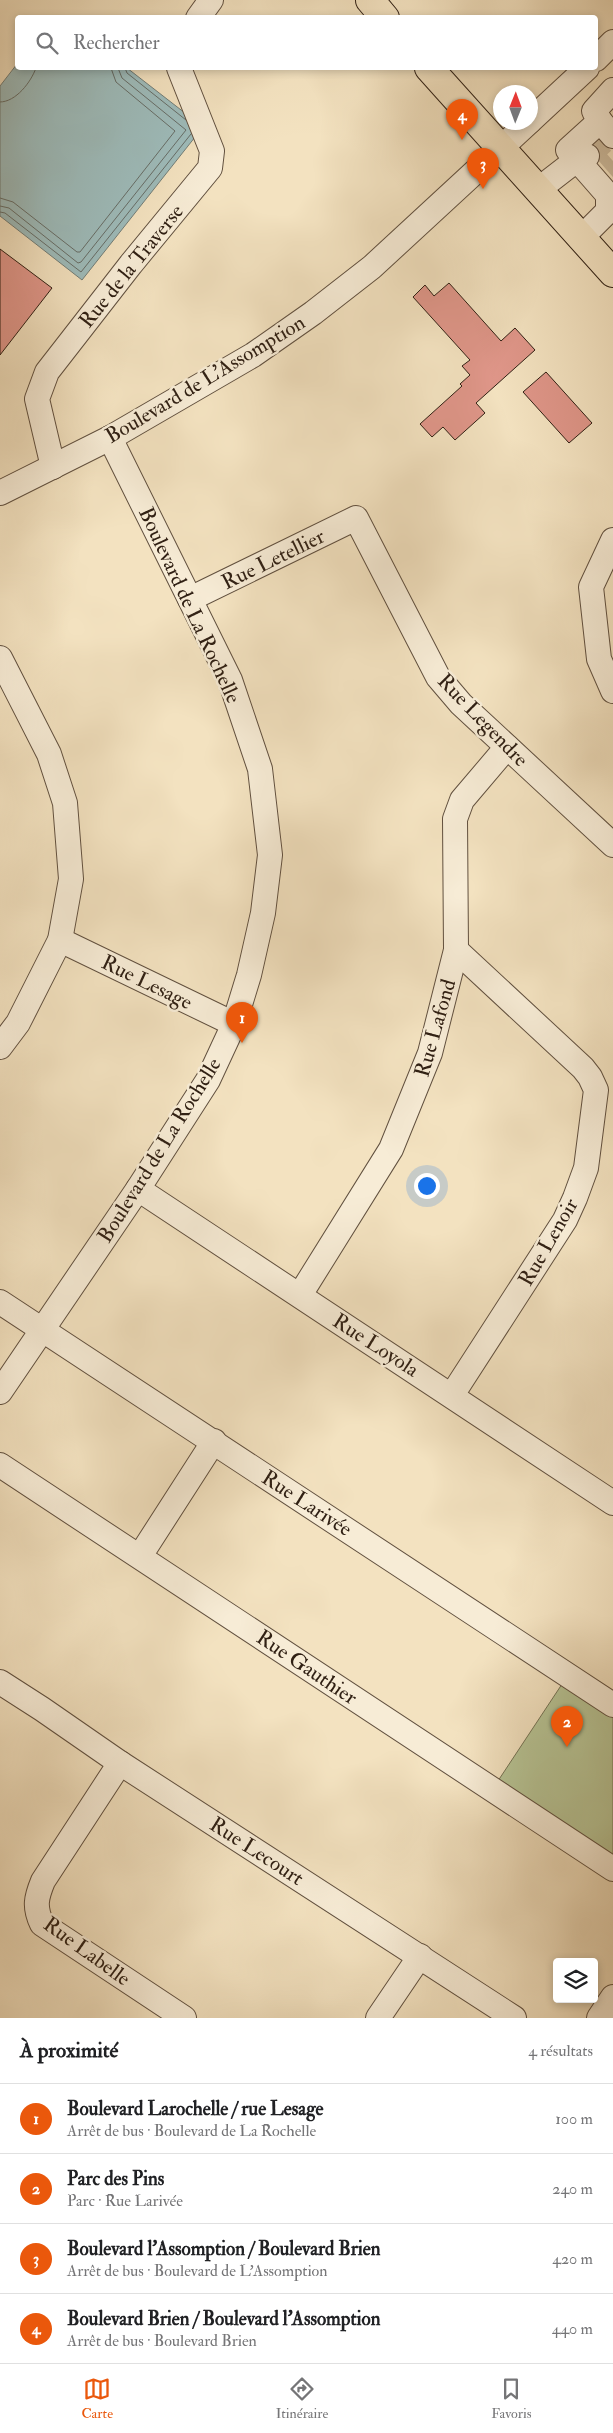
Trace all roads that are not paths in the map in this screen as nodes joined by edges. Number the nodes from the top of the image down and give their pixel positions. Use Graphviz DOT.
graph roads {
  1 [pos="211,0"];
  2 [pos="370,0"];
  3 [pos="200,15"];
  4 [pos="382,15"];
  5 [pos="613,42"];
  6 [pos="598,57"];
  7 [pos="180,70"];
  8 [pos="431,70"];
  9 [pos="584,70"];
  10 [pos="588,70"];
  11 [pos="612,91"];
  12 [pos="538,114"];
  13 [pos="521,130"];
  14 [pos="502,148"];
  15 [pos="603,162"];
  16 [pos="539,189"];
  17 [pos="582,237"];
  18 [pos="613,273"];
  19 [pos="110,438"];
  20 [pos="53,466"];
  21 [pos="0,493"];
  22 [pos="356,518"];
  23 [pos="613,540"];
  24 [pos="190,599"];
  25 [pos="0,658"];
  26 [pos="5,685"];
  27 [pos="613,691"];
  28 [pos="507,747"];
  29 [pos="613,845"];
  30 [pos="60,940"];
  31 [pos="456,950"];
  32 [pos="234,1024"];
  33 [pos="0,1047"];
  34 [pos="138,1189"];
  35 [pos="300,1295"];
  36 [pos="0,1302"];
  37 [pos="42,1331"];
  38 [pos="0,1392"];
  39 [pos="452,1395"];
  40 [pos="214,1441"];
  41 [pos="0,1465"];
  42 [pos="609,1492"];
  43 [pos="140,1556"];
  44 [pos="0,1682"];
  45 [pos="613,1705"];
  46 [pos="120,1763"];
  47 [pos="613,1869"];
  48 [pos="420,1956"];
  49 [pos="613,1997"];
  50 [pos="184,2018"];
  51 [pos="378,2018"];
  52 [pos="514,2018"];
  53 [pos="599,2018"];
  1 -- 3 [label="street"];
  2 -- 4 [label="main road"];
  5 -- 6 [label="street"];
  7 -- 20 [label="street, Rue de la Traverse"];
  8 -- 14 [label="main road"];
  9 -- 12 [label="street, Boulevard de L'Assomption"];
  10 -- 11 [label="street"];
  11 -- 15 [label="street"];
  13 -- 14 [label="street, Boulevard de L'Assomption"];
  14 -- 16 [label="main road"];
  14 -- 19 [label="street, Boulevard de L'Assomption"];
  15 -- 16 [label="street"];
  15 -- 17 [label="street"];
  16 -- 17 [label="main road"];
  17 -- 18 [label="main road"];
  19 -- 20 [label="street, Boulevard de L'Assomption"];
  19 -- 24 [label="street, Boulevard de La Rochelle"];
  20 -- 21 [label="street, Boulevard de L'Assomption"];
  22 -- 24 [label="street, Rue Letellier"];
  22 -- 28 [label="street, Rue Legendre"];
  23 -- 27 [label="street"];
  24 -- 32 [label="street, Boulevard de La Rochelle"];
  25 -- 26 [label="street"];
  26 -- 30 [label="street"];
  28 -- 29 [label="street, Rue Legendre"];
  28 -- 31 [label="street, Rue Lafond"];
  30 -- 32 [label="street, Rue Lesage"];
  30 -- 33 [label="street"];
  31 -- 35 [label="street, Rue Lafond"];
  31 -- 39 [label="street, Rue Lenoir"];
  32 -- 34 [label="street, Boulevard de La Rochelle"];
  34 -- 35 [label="street, Rue Loyola"];
  34 -- 37 [label="street, Boulevard de La Rochelle"];
  35 -- 39 [label="street, Rue Loyola"];
  36 -- 37 [label="street, Rue Larivée"];
  37 -- 38 [label="street, Boulevard de La Rochelle"];
  37 -- 40 [label="street, Rue Larivée"];
  39 -- 42 [label="street, Rue Loyola"];
  40 -- 43 [label="street"];
  40 -- 45 [label="street, Rue Larivée"];
  41 -- 43 [label="street, Rue Gauthier"];
  43 -- 47 [label="street, Rue Gauthier"];
  44 -- 46 [label="street, Rue Lecourt"];
  46 -- 48 [label="street, Rue Lecourt"];
  46 -- 50 [label="street, Rue Labelle"];
  48 -- 51 [label="street"];
  48 -- 52 [label="street, Rue Lecourt"];
  49 -- 53 [label="street"];
}
